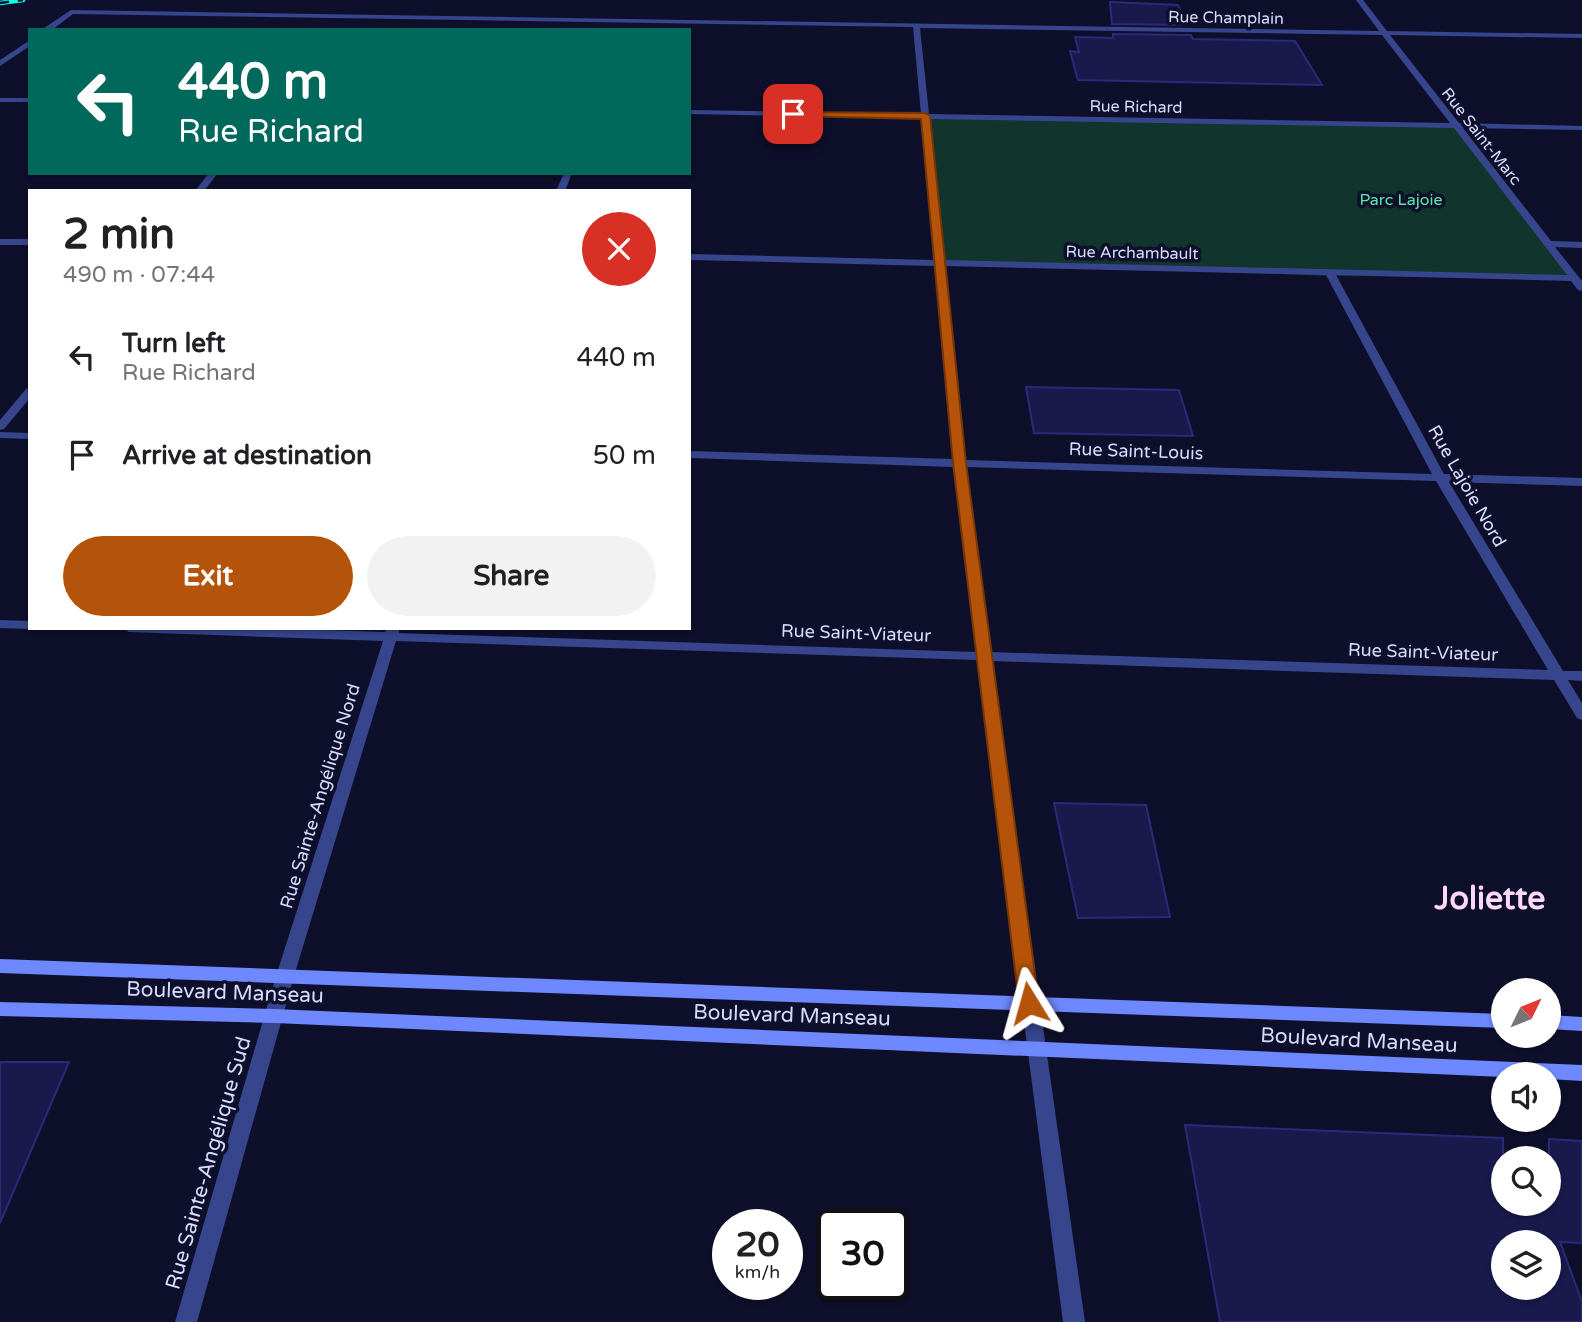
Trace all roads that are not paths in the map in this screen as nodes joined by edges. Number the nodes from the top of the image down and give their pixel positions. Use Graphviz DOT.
graph roads {
  1 [pos="1359,0"];
  2 [pos="631,21"];
  3 [pos="916,26"];
  4 [pos="50,28"];
  5 [pos="628,28"];
  6 [pos="1385,33"];
  7 [pos="1582,36"];
  8 [pos="28,43"];
  9 [pos="0,64"];
  10 [pos="0,100"];
  11 [pos="28,100"];
  12 [pos="691,112"];
  13 [pos="925,116"];
  14 [pos="1456,125"];
  15 [pos="1582,128"];
  16 [pos="212,175"];
  17 [pos="201,189"];
  18 [pos="0,242"];
  19 [pos="28,242"];
  20 [pos="1548,244"];
  21 [pos="1582,245"];
  22 [pos="691,257"];
  23 [pos="938,262"];
  24 [pos="1329,272"];
  25 [pos="1574,278"];
  26 [pos="1582,288"];
  27 [pos="28,393"];
  28 [pos="0,427"];
  29 [pos="0,435"];
  30 [pos="28,436"];
  31 [pos="691,455"];
  32 [pos="960,463"];
  33 [pos="1440,477"];
  34 [pos="1582,482"];
  35 [pos="0,624"];
  36 [pos="28,625"];
  37 [pos="234,630"];
  38 [pos="391,633"];
  39 [pos="983,656"];
  40 [pos="1559,676"];
  41 [pos="1582,676"];
  42 [pos="1582,715"];
  43 [pos="0,966"];
  44 [pos="285,975"];
  45 [pos="1029,1003"];
  46 [pos="0,1009"];
  47 [pos="274,1016"];
  48 [pos="1491,1021"];
  49 [pos="1561,1023"];
  50 [pos="1582,1024"];
  51 [pos="1035,1047"];
  52 [pos="1582,1073"];
  53 [pos="186,1322"];
  54 [pos="1074,1322"];
  1 -- 6 [label="street, Rue Saint-Marc"];
  2 -- 3 [label="street, Rue Champlain"];
  2 -- 4 [label="street, Rue Champlain"];
  2 -- 5 [label="street"];
  3 -- 6 [label="street, Rue Champlain"];
  3 -- 13 [label="street"];
  6 -- 7 [label="street, Rue Champlain"];
  6 -- 14 [label="street, Rue Saint-Marc"];
  8 -- 9 [label="street"];
  10 -- 11 [label="street"];
  12 -- 13 [label="street, Rue Richard"];
  13 -- 14 [label="street, Rue Richard"];
  13 -- 23 [label="street"];
  14 -- 15 [label="street, Rue Richard"];
  14 -- 20 [label="street, Rue Saint-Marc"];
  16 -- 17 [label="street"];
  18 -- 19 [label="street"];
  20 -- 21 [label="street"];
  20 -- 25 [label="street, Rue Saint-Marc"];
  22 -- 23 [label="street, Rue Archambault"];
  23 -- 24 [label="street, Rue Archambault"];
  23 -- 32 [label="street"];
  24 -- 25 [label="street, Rue Archambault"];
  24 -- 33 [label="street, Rue Lajoie Nord"];
  25 -- 26 [label="street, Rue Saint-Marc"];
  27 -- 28 [label="street"];
  29 -- 30 [label="street"];
  31 -- 32 [label="street, Rue Saint-Louis"];
  32 -- 33 [label="street, Rue Saint-Louis"];
  32 -- 39 [label="street"];
  33 -- 34 [label="street, Rue Saint-Louis"];
  33 -- 40 [label="street, Rue Lajoie Nord"];
  35 -- 36 [label="street"];
  37 -- 38 [label="street, Rue Saint-Viateur"];
  38 -- 39 [label="street, Rue Saint-Viateur"];
  38 -- 44 [label="street, Rue Sainte-Angélique Nord"];
  39 -- 40 [label="street, Rue Saint-Viateur"];
  39 -- 45 [label="street"];
  40 -- 41 [label="street, Rue Saint-Viateur"];
  40 -- 42 [label="street, Rue Lajoie Nord"];
  43 -- 44 [label="main road, Boulevard Manseau"];
  44 -- 45 [label="main road, Boulevard Manseau"];
  44 -- 47 [label="street, Rue Sainte-Angélique Sud"];
  45 -- 48 [label="main road, Boulevard Manseau"];
  45 -- 51 [label="street"];
  46 -- 47 [label="main road, Boulevard Manseau"];
  47 -- 51 [label="main road, Boulevard Manseau"];
  47 -- 53 [label="street, Rue Sainte-Angélique Sud"];
  49 -- 50 [label="main road"];
  51 -- 52 [label="main road, Boulevard Manseau"];
  51 -- 54 [label="street"];
}
